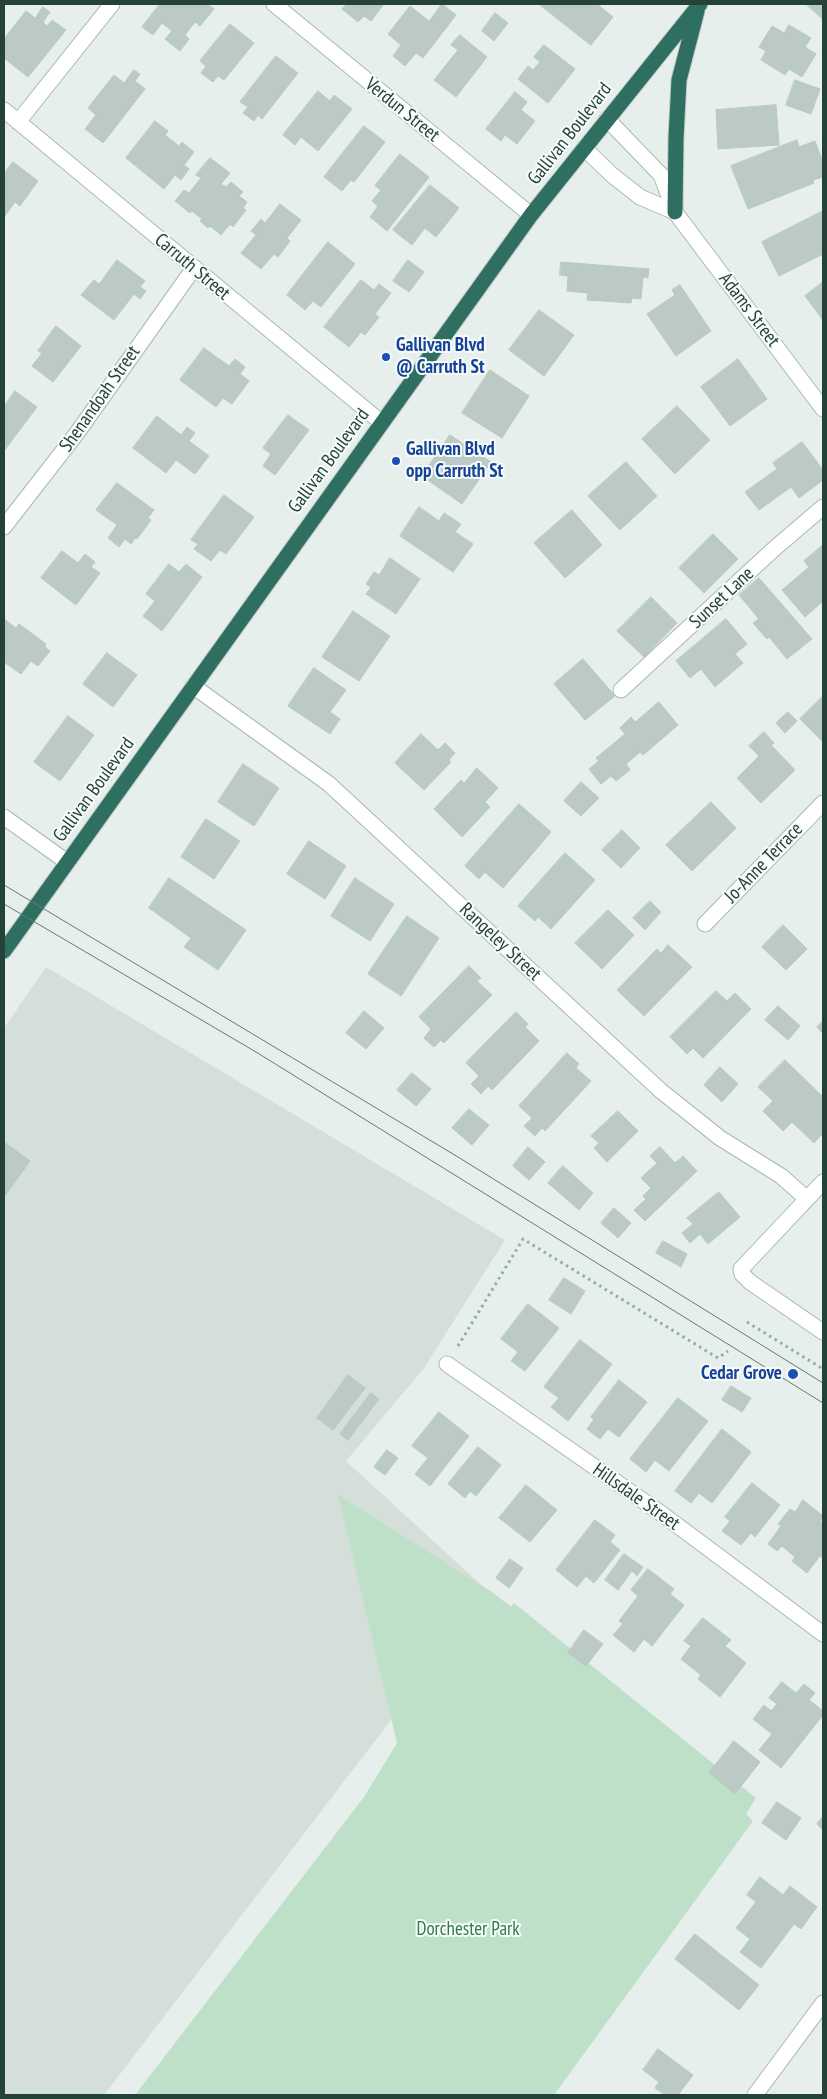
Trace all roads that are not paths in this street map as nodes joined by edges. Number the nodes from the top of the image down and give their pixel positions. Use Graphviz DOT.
graph roads {
  1 [pos="112,4"];
  2 [pos="274,4"];
  3 [pos="699,5"];
  4 [pos="4,110"];
  5 [pos="607,119"];
  6 [pos="18,122"];
  7 [pos="584,148"];
  8 [pos="675,212"];
  9 [pos="531,215"];
  10 [pos="194,268"];
  11 [pos="823,409"];
  12 [pos="382,423"];
  13 [pos="823,507"];
  14 [pos="4,527"];
  15 [pos="192,686"];
  16 [pos="621,690"];
  17 [pos="823,803"];
  18 [pos="4,817"];
  19 [pos="67,862"];
  20 [pos="705,924"];
  21 [pos="4,951"];
  22 [pos="823,1182"];
  23 [pos="806,1198"];
  24 [pos="823,1332"];
  25 [pos="447,1364"];
  26 [pos="823,1634"];
  27 [pos="823,2003"];
  28 [pos="755,2095"];
  1 -- 6 [label="street"];
  2 -- 9 [label="street, Verdun Street"];
  3 -- 5 [label="highway, Gallivan Boulevard"];
  3 -- 8 [label="highway"];
  4 -- 6 [label="street, Carruth Street"];
  5 -- 7 [label="highway, Gallivan Boulevard"];
  5 -- 8 [label="street, Adams Street"];
  6 -- 10 [label="street, Carruth Street"];
  7 -- 8 [label="street, Adams Street"];
  7 -- 9 [label="highway, Gallivan Boulevard"];
  8 -- 11 [label="street, Adams Street"];
  9 -- 12 [label="highway, Gallivan Boulevard"];
  10 -- 12 [label="street, Carruth Street"];
  10 -- 14 [label="street, Shenandoah Street"];
  12 -- 15 [label="highway, Gallivan Boulevard"];
  13 -- 16 [label="street, Sunset Lane"];
  15 -- 19 [label="highway, Gallivan Boulevard"];
  15 -- 23 [label="street, Rangeley Street"];
  17 -- 20 [label="street, Jo-Anne Terrace"];
  18 -- 19 [label="street"];
  19 -- 21 [label="highway, Gallivan Boulevard"];
  22 -- 23 [label="street"];
  23 -- 24 [label="street"];
  25 -- 26 [label="street, Hillsdale Street"];
  27 -- 28 [label="street"];
}
